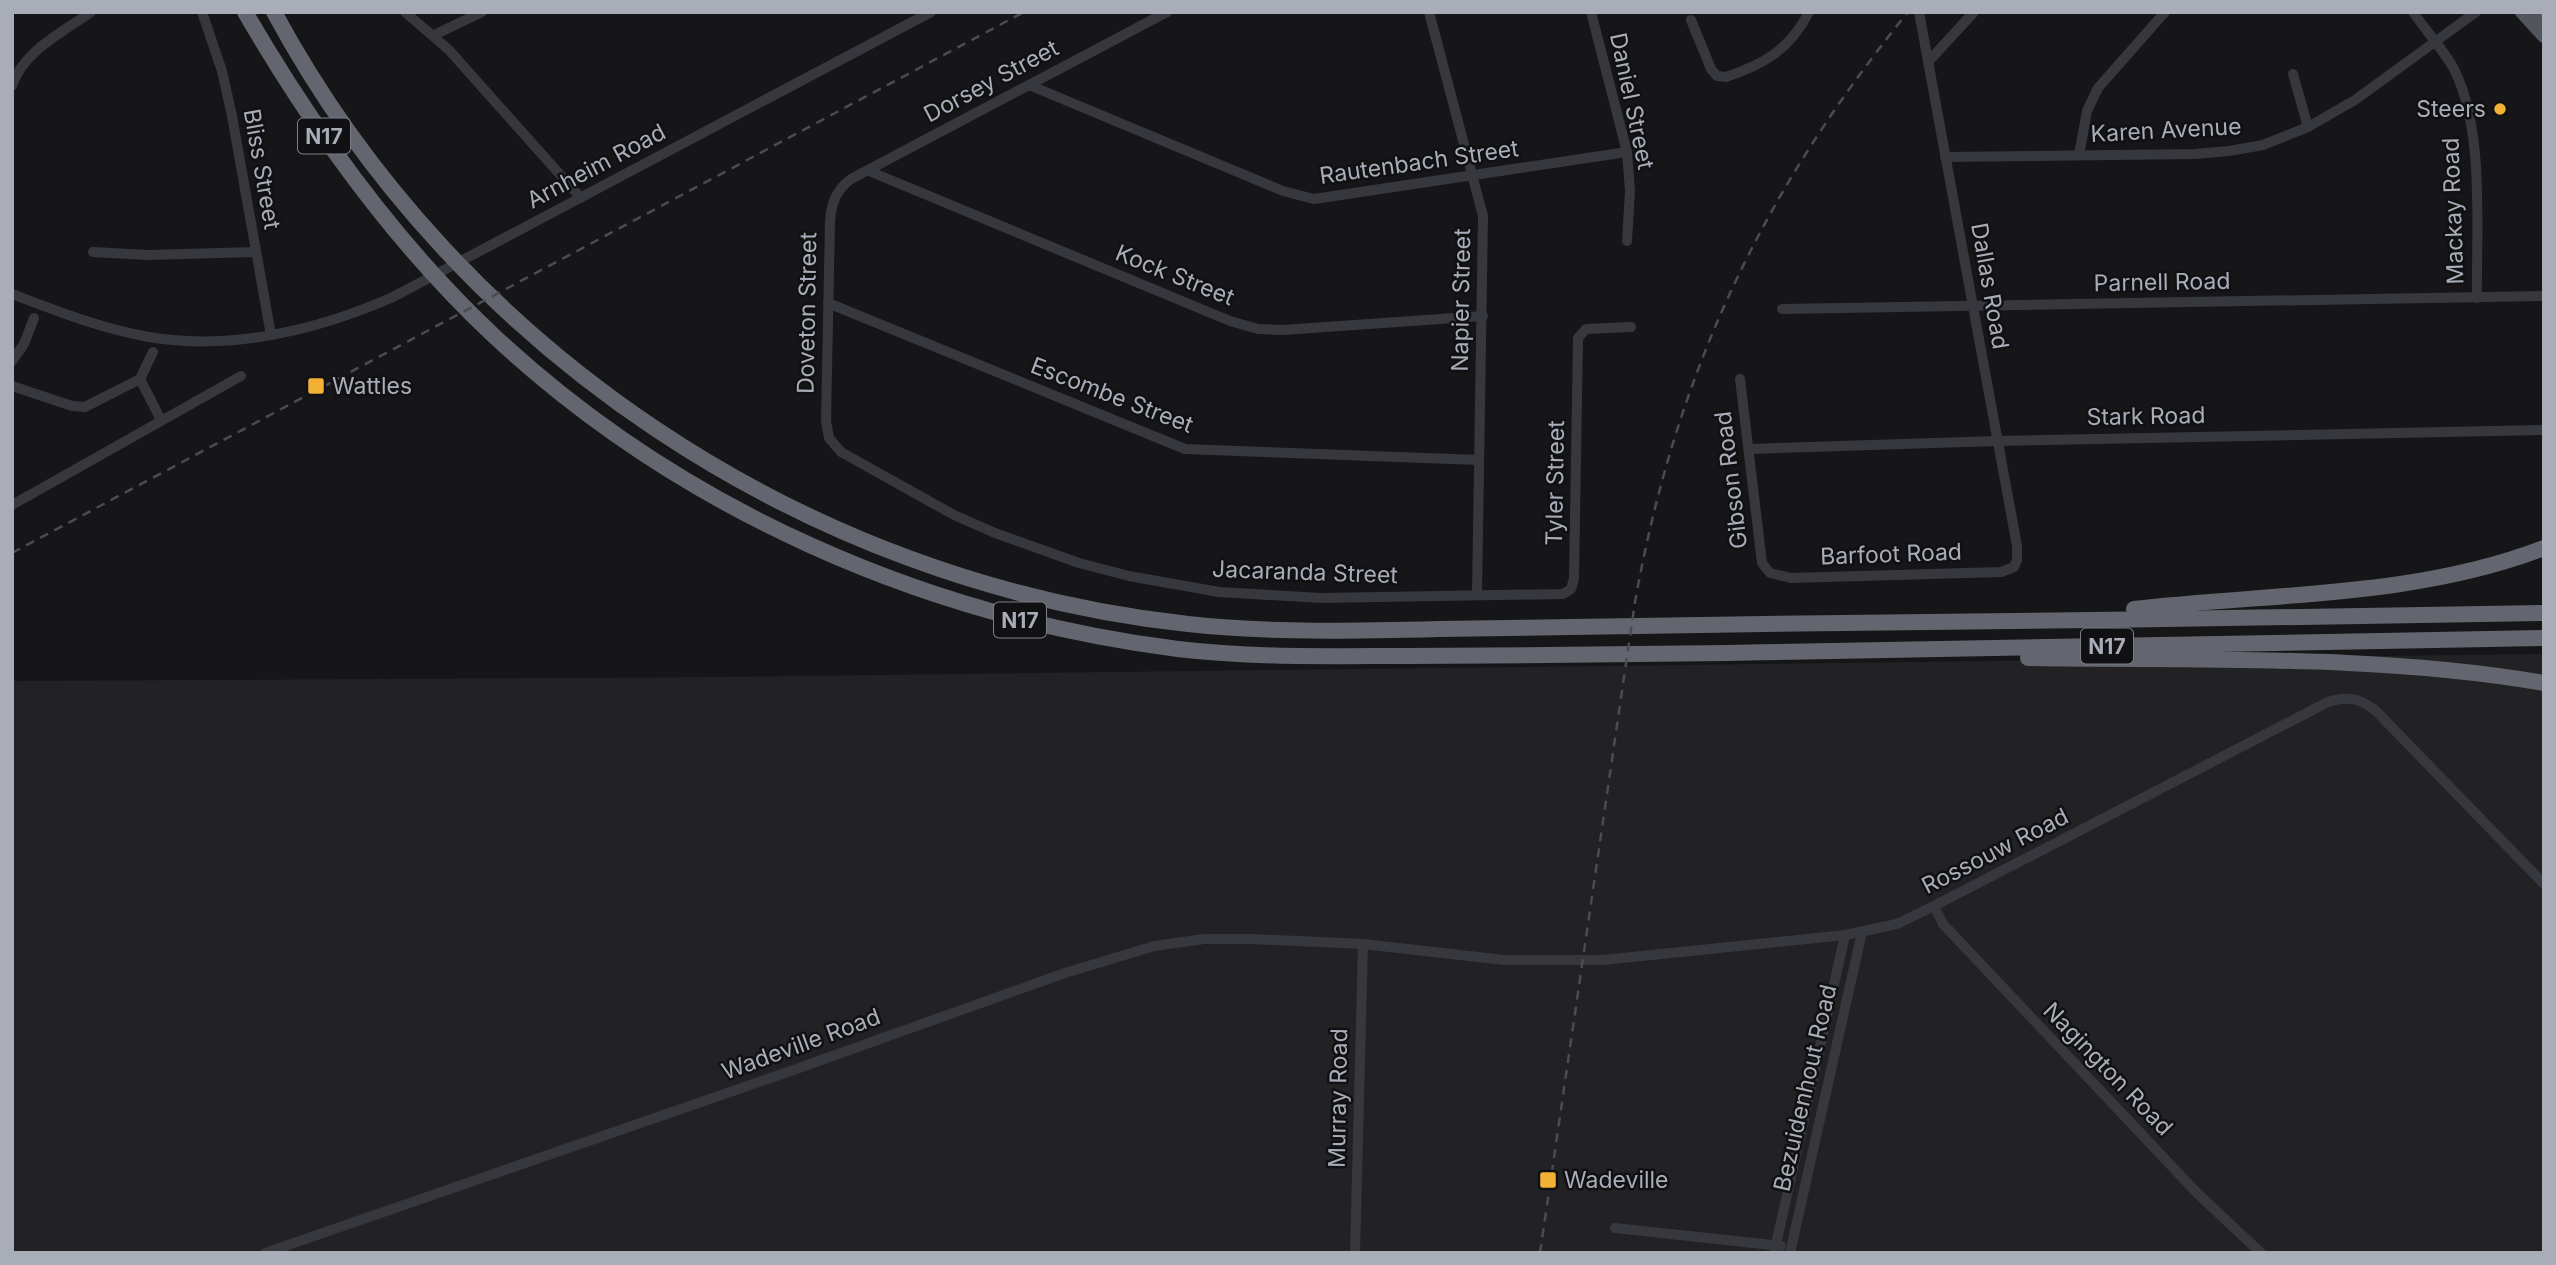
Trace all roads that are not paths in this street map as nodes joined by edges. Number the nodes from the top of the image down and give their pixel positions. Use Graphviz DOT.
graph roads {
  1 [pos="91,12"];
  2 [pos="202,12"];
  3 [pos="245,12"];
  4 [pos="274,12"];
  5 [pos="405,12"];
  6 [pos="482,12"];
  7 [pos="931,12"];
  8 [pos="1167,12"];
  9 [pos="1429,12"];
  10 [pos="1591,12"];
  11 [pos="1810,12"];
  12 [pos="1974,12"];
  13 [pos="2165,12"];
  14 [pos="2413,12"];
  15 [pos="2476,12"];
  16 [pos="2522,12"];
  17 [pos="1919,15"];
  18 [pos="1691,20"];
  19 [pos="434,35"];
  20 [pos="2544,36"];
  21 [pos="2434,42"];
  22 [pos="1928,62"];
  23 [pos="2293,74"];
  24 [pos="1029,85"];
  25 [pos="12,86"];
  26 [pos="2308,127"];
  27 [pos="1627,152"];
  28 [pos="2079,155"];
  29 [pos="1945,157"];
  30 [pos="869,171"];
  31 [pos="1474,176"];
  32 [pos="838,191"];
  33 [pos="581,198"];
  34 [pos="1627,240"];
  35 [pos="93,252"];
  36 [pos="256,252"];
  37 [pos="12,294"];
  38 [pos="2544,296"];
  39 [pos="2477,298"];
  40 [pos="828,303"];
  41 [pos="1972,306"];
  42 [pos="1782,309"];
  43 [pos="1483,316"];
  44 [pos="34,318"];
  45 [pos="1631,327"];
  46 [pos="271,335"];
  47 [pos="153,352"];
  48 [pos="12,361"];
  49 [pos="241,376"];
  50 [pos="140,379"];
  51 [pos="1740,379"];
  52 [pos="12,386"];
  53 [pos="162,421"];
  54 [pos="2544,430"];
  55 [pos="829,438"];
  56 [pos="1996,440"];
  57 [pos="1749,449"];
  58 [pos="1479,460"];
  59 [pos="12,505"];
  60 [pos="2544,548"];
  61 [pos="2014,567"];
  62 [pos="1770,573"];
  63 [pos="1477,594"];
  64 [pos="2544,612"];
  65 [pos="2083,618"];
  66 [pos="2544,638"];
  67 [pos="1889,650"];
  68 [pos="2543,683"];
  69 [pos="2544,884"];
  70 [pos="1934,906"];
  71 [pos="1862,932"];
  72 [pos="1844,935"];
  73 [pos="1363,944"];
  74 [pos="1811,1083"];
  75 [pos="1828,1085"];
  76 [pos="1615,1228"];
  77 [pos="1775,1249"];
  78 [pos="1790,1250"];
  79 [pos="265,1253"];
  80 [pos="1356,1253"];
  81 [pos="2261,1253"];
  1 -- 25 [label="street"];
  2 -- 36 [label="street, Bliss Street"];
  3 -- 67 [label="highway, N17"];
  4 -- 65 [label="highway, N17"];
  5 -- 19 [label="street"];
  6 -- 19 [label="street"];
  7 -- 33 [label="street, Arnheim Road"];
  8 -- 24 [label="street, Dorsey Street"];
  9 -- 31 [label="street, Napier Street"];
  10 -- 27 [label="street, Daniel Street"];
  11 -- 18 [label="street"];
  12 -- 22 [label="street"];
  13 -- 28 [label="street"];
  14 -- 21 [label="street, Mackay Road"];
  15 -- 21 [label="street, Karen Avenue"];
  16 -- 20 [label="main road"];
  17 -- 22 [label="street, Dallas Road"];
  19 -- 33 [label="street"];
  21 -- 26 [label="street, Karen Avenue"];
  21 -- 39 [label="street, Mackay Road"];
  22 -- 29 [label="street, Dallas Road"];
  23 -- 26 [label="street"];
  24 -- 30 [label="street, Dorsey Street"];
  24 -- 31 [label="street, Rautenbach Street"];
  26 -- 28 [label="street, Karen Avenue"];
  27 -- 31 [label="street, Rautenbach Street"];
  27 -- 34 [label="street, Daniel Street"];
  28 -- 29 [label="street, Karen Avenue"];
  29 -- 41 [label="street, Dallas Road"];
  30 -- 32 [label="street, Dorsey Street"];
  30 -- 43 [label="street, Kock Street"];
  31 -- 43 [label="street, Napier Street"];
  32 -- 40 [label="street, Doveton Street"];
  33 -- 46 [label="street, Arnheim Road"];
  35 -- 36 [label="street"];
  36 -- 46 [label="street, Bliss Street"];
  37 -- 46 [label="street, Arnheim Road"];
  38 -- 39 [label="street, Parnell Road"];
  39 -- 41 [label="street, Parnell Road"];
  40 -- 55 [label="street, Doveton Street"];
  40 -- 58 [label="street, Escombe Street"];
  41 -- 42 [label="street, Parnell Road"];
  41 -- 56 [label="street, Dallas Road"];
  43 -- 58 [label="street, Napier Street"];
  44 -- 48 [label="street"];
  45 -- 63 [label="street, Tyler Street"];
  47 -- 50 [label="street"];
  49 -- 53 [label="street"];
  50 -- 52 [label="street"];
  50 -- 53 [label="street"];
  51 -- 57 [label="street, Gibson Road"];
  53 -- 59 [label="street"];
  54 -- 56 [label="street, Stark Road"];
  55 -- 63 [label="street, Jacaranda Street"];
  56 -- 57 [label="street, Stark Road"];
  56 -- 61 [label="street, Dallas Road"];
  57 -- 62 [label="street, Gibson Road"];
  58 -- 63 [label="street, Napier Street"];
  60 -- 65 [label="highway"];
  61 -- 62 [label="street, Barfoot Road"];
  64 -- 65 [label="highway, N17"];
  66 -- 67 [label="highway, N17"];
  67 -- 68 [label="highway"];
  69 -- 70 [label="street, Rossouw Road"];
  70 -- 71 [label="street, Rossouw Road"];
  70 -- 81 [label="street, Nagington Road"];
  71 -- 72 [label="street, Rossouw Road"];
  71 -- 75 [label="street, Bezuidenhout Road"];
  72 -- 73 [label="street, Rossouw Road"];
  72 -- 74 [label="street, Bezuidenhout Road"];
  73 -- 79 [label="street, Wadeville Road"];
  73 -- 80 [label="street, Murray Road"];
  74 -- 75 [label="street"];
  74 -- 77 [label="street, Bezuidenhout Road"];
  75 -- 78 [label="street, Bezuidenhout Road"];
  76 -- 77 [label="street"];
  77 -- 78 [label="street"];
}
